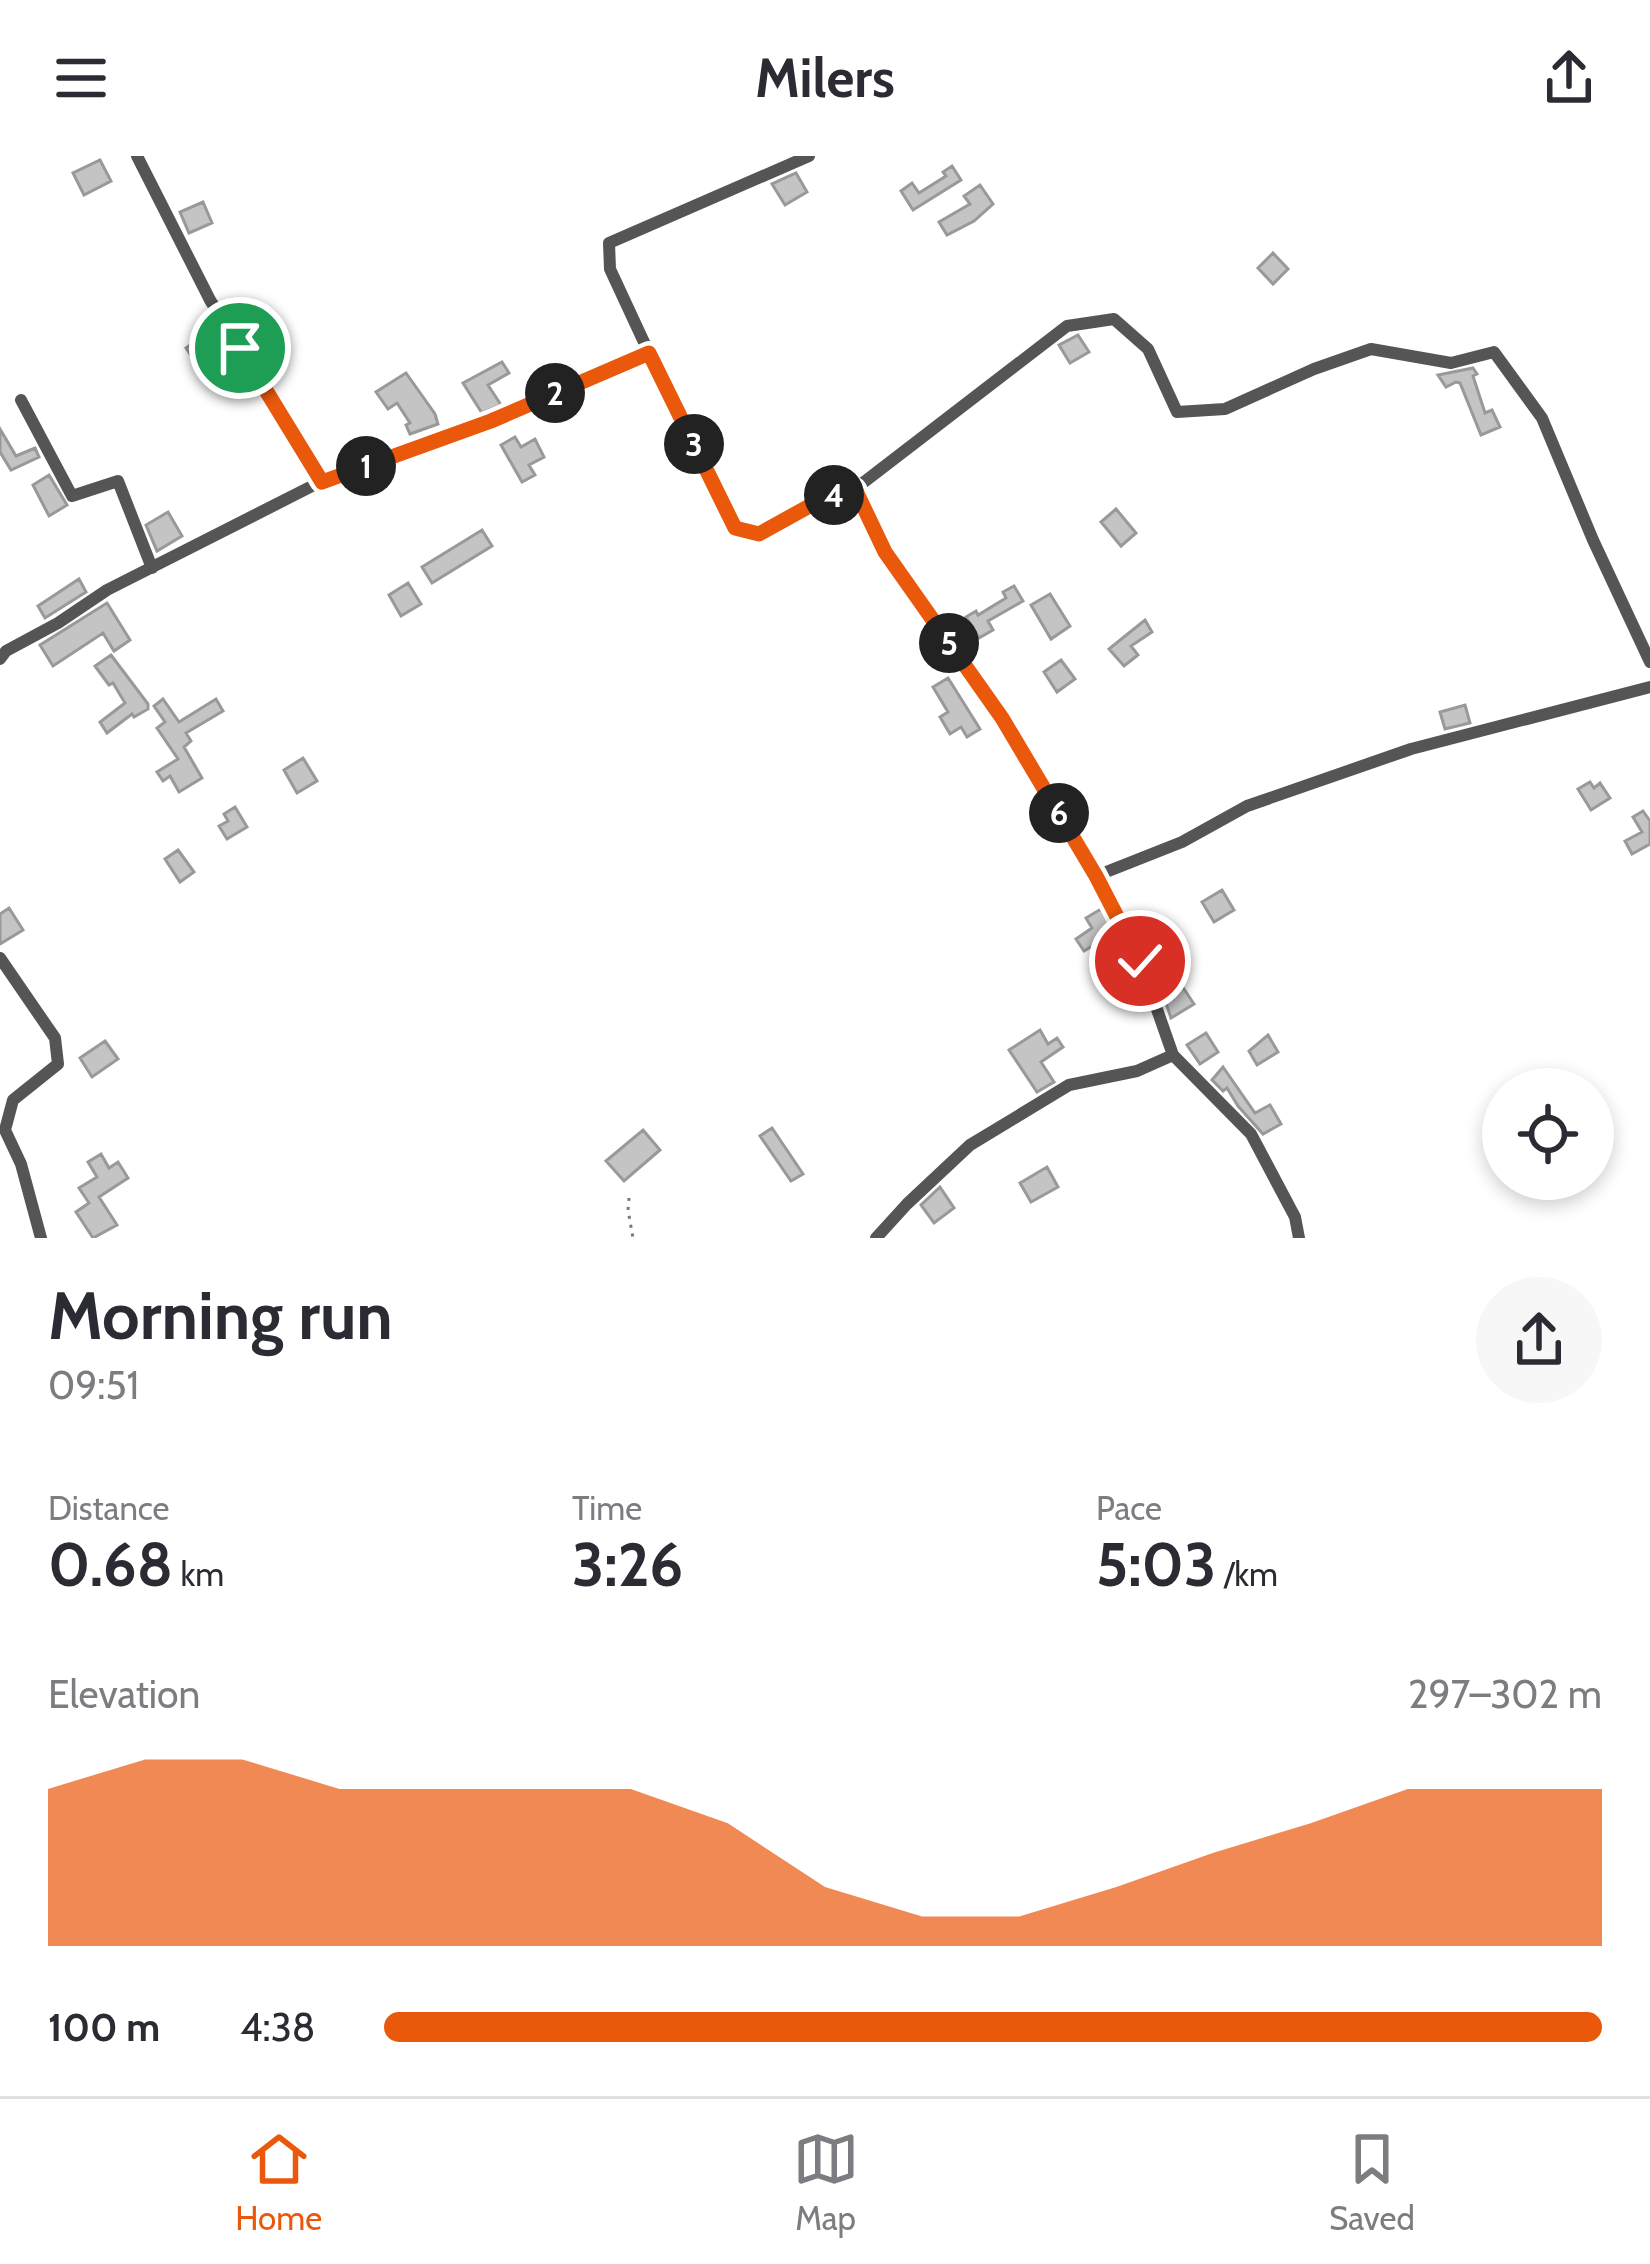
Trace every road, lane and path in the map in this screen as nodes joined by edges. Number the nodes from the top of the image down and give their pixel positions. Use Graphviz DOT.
graph roads {
  1 [pos="137,156"];
  2 [pos="809,156"];
  3 [pos="649,353"];
  4 [pos="21,400"];
  5 [pos="322,482"];
  6 [pos="855,489"];
  7 [pos="152,568"];
  8 [pos="0,659"];
  9 [pos="1650,662"];
  10 [pos="1650,687"];
  11 [pos="1096,876"];
  12 [pos="0,958"];
  13 [pos="1173,1055"];
  14 [pos="629,1198"];
  15 [pos="41,1238"];
  16 [pos="633,1238"];
  17 [pos="876,1238"];
  18 [pos="1299,1238"];
  1 -- 5 [label="street"];
  2 -- 3 [label="street"];
  3 -- 5 [label="street"];
  3 -- 6 [label="street"];
  4 -- 7 [label="street"];
  5 -- 7 [label="street"];
  6 -- 9 [label="street"];
  6 -- 11 [label="street"];
  7 -- 8 [label="street"];
  10 -- 11 [label="street"];
  11 -- 13 [label="street"];
  12 -- 15 [label="street"];
  13 -- 17 [label="street"];
  13 -- 18 [label="street"];
  14 -- 16 [label="path"];
}
